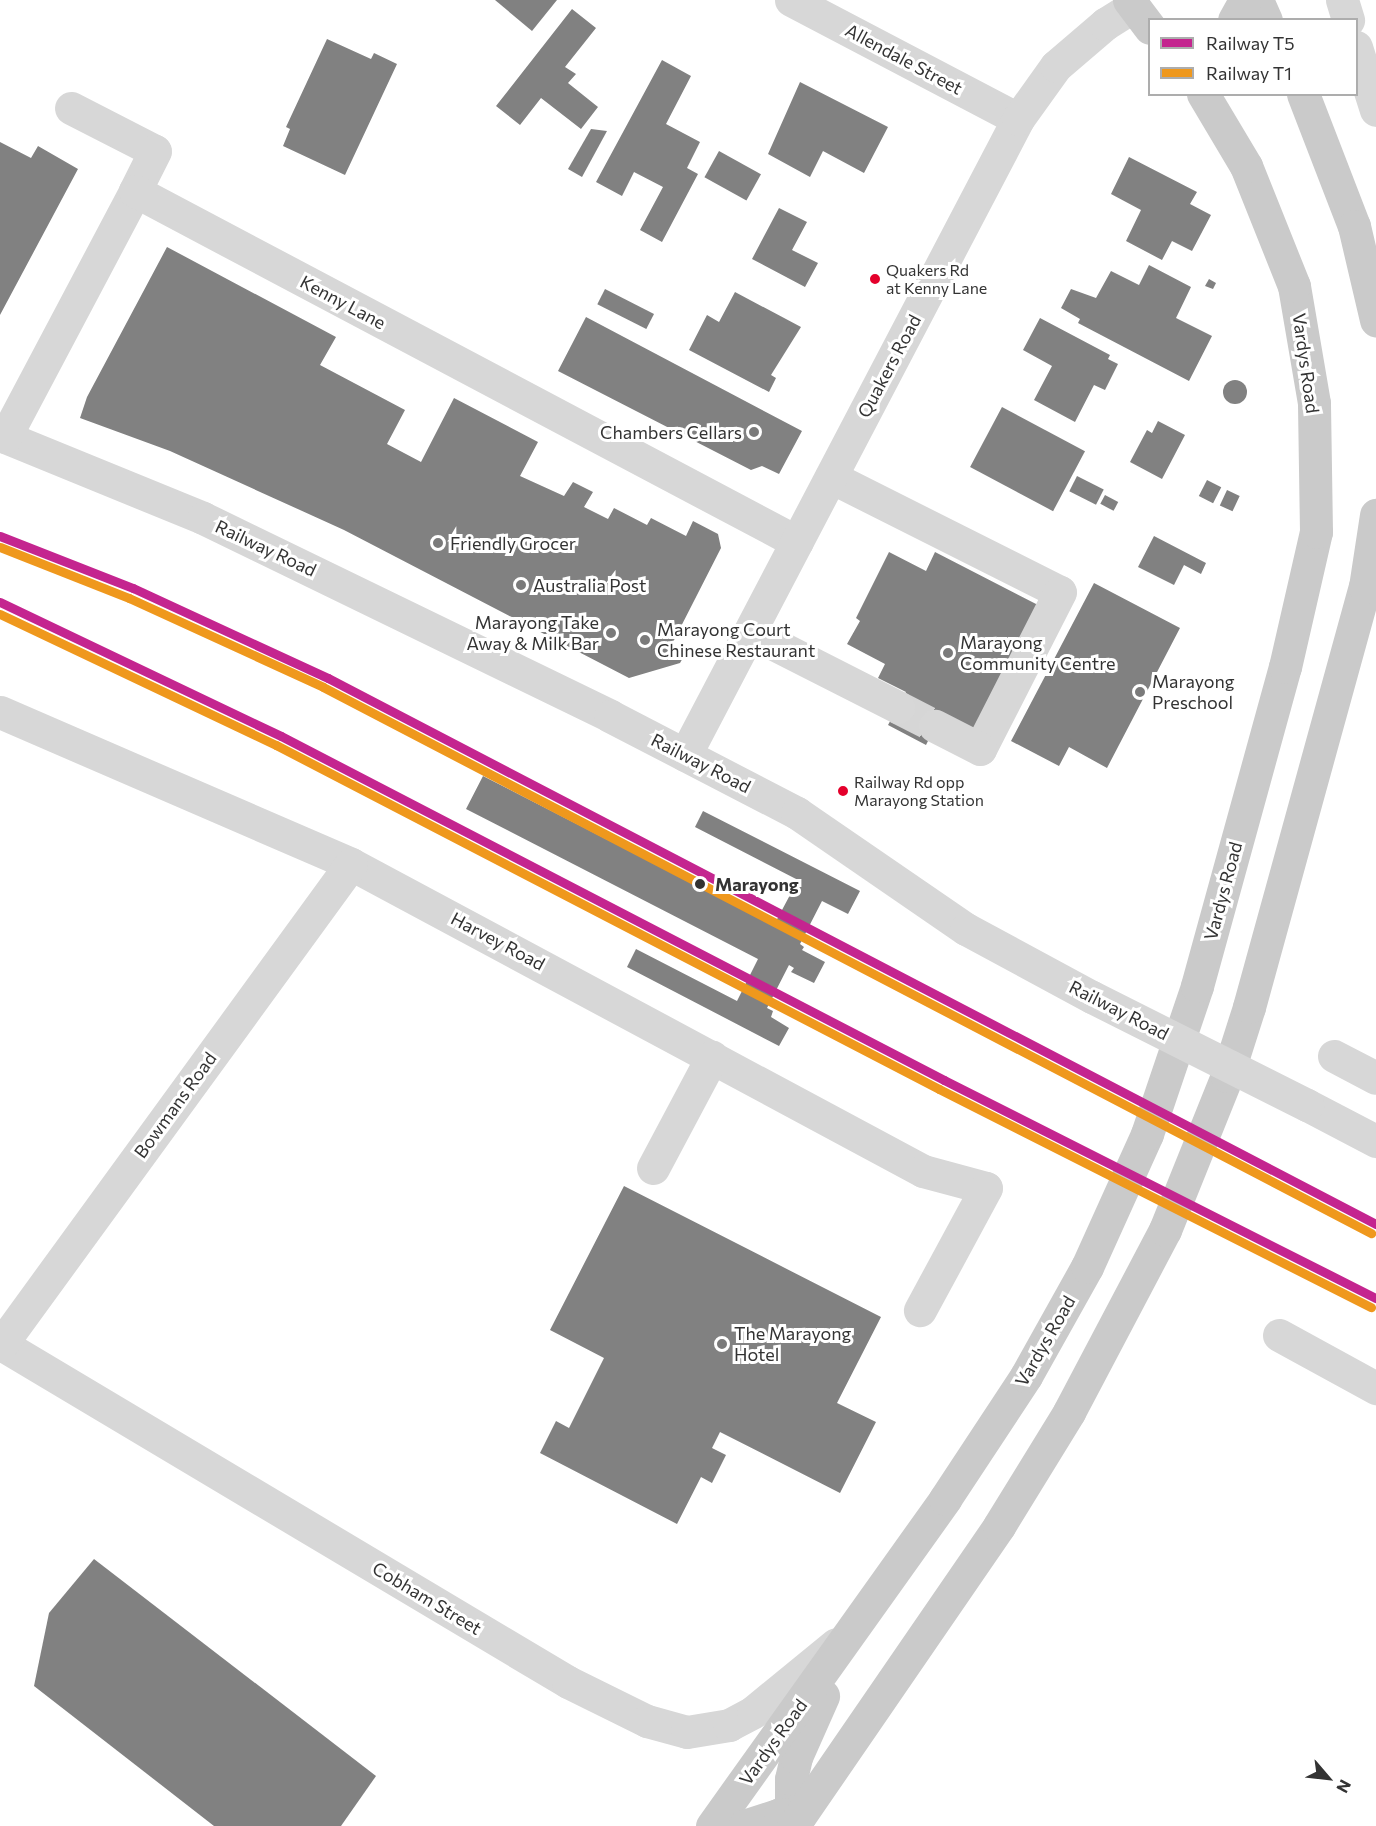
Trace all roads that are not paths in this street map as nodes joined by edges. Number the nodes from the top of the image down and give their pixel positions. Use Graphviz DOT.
graph roads {
  1 [pos="791,0"];
  2 [pos="1245,0"];
  3 [pos="1257,0"];
  4 [pos="1342,0"];
  5 [pos="1137,12"];
  6 [pos="1235,18"];
  7 [pos="1265,18"];
  8 [pos="1347,18"];
  9 [pos="1358,53"];
  10 [pos="1204,96"];
  11 [pos="1304,96"];
  12 [pos="71,108"];
  13 [pos="1376,110"];
  14 [pos="1018,119"];
  15 [pos="135,191"];
  16 [pos="1376,320"];
  17 [pos="2,436"];
  18 [pos="831,477"];
  19 [pos="1376,515"];
  20 [pos="797,542"];
  21 [pos="750,632"];
  22 [pos="898,707"];
  23 [pos="0,712"];
  24 [pos="935,726"];
  25 [pos="685,755"];
  26 [pos="351,864"];
  27 [pos="1335,1056"];
  28 [pos="712,1057"];
  29 [pos="1376,1078"];
  30 [pos="1376,1142"];
  31 [pos="653,1168"];
  32 [pos="920,1310"];
  33 [pos="1279,1335"];
  34 [pos="1,1345"];
  35 [pos="1376,1388"];
  36 [pos="854,1628"];
  37 [pos="802,1822"];
  38 [pos="712,1826"];
  39 [pos="744,1826"];
  1 -- 14 [label="street, Allendale Street"];
  2 -- 6 [label="main road"];
  3 -- 7 [label="main road"];
  4 -- 8 [label="street"];
  5 -- 14 [label="street, Quakers Road"];
  9 -- 13 [label="street"];
  10 -- 36 [label="main road, Vardys Road"];
  11 -- 16 [label="main road"];
  12 -- 15 [label="street"];
  14 -- 18 [label="street, Quakers Road"];
  15 -- 17 [label="street"];
  15 -- 20 [label="street, Kenny Lane"];
  17 -- 25 [label="street, Railway Road"];
  18 -- 20 [label="street, Quakers Road"];
  18 -- 24 [label="street"];
  19 -- 37 [label="main road"];
  20 -- 21 [label="street, Quakers Road"];
  21 -- 22 [label="street"];
  21 -- 25 [label="street, Quakers Road"];
  23 -- 26 [label="street, Harvey Road"];
  25 -- 30 [label="street, Railway Road, bridge"];
  26 -- 28 [label="street, Harvey Road"];
  26 -- 34 [label="street, Bowmans Road"];
  27 -- 29 [label="street"];
  28 -- 31 [label="street"];
  28 -- 32 [label="street, Harvey Road"];
  33 -- 35 [label="street"];
  34 -- 36 [label="street, Cobham Street"];
  36 -- 37 [label="main road, Vardys Road"];
  36 -- 38 [label="main road, Vardys Road"];
  37 -- 39 [label="main road"];
}
